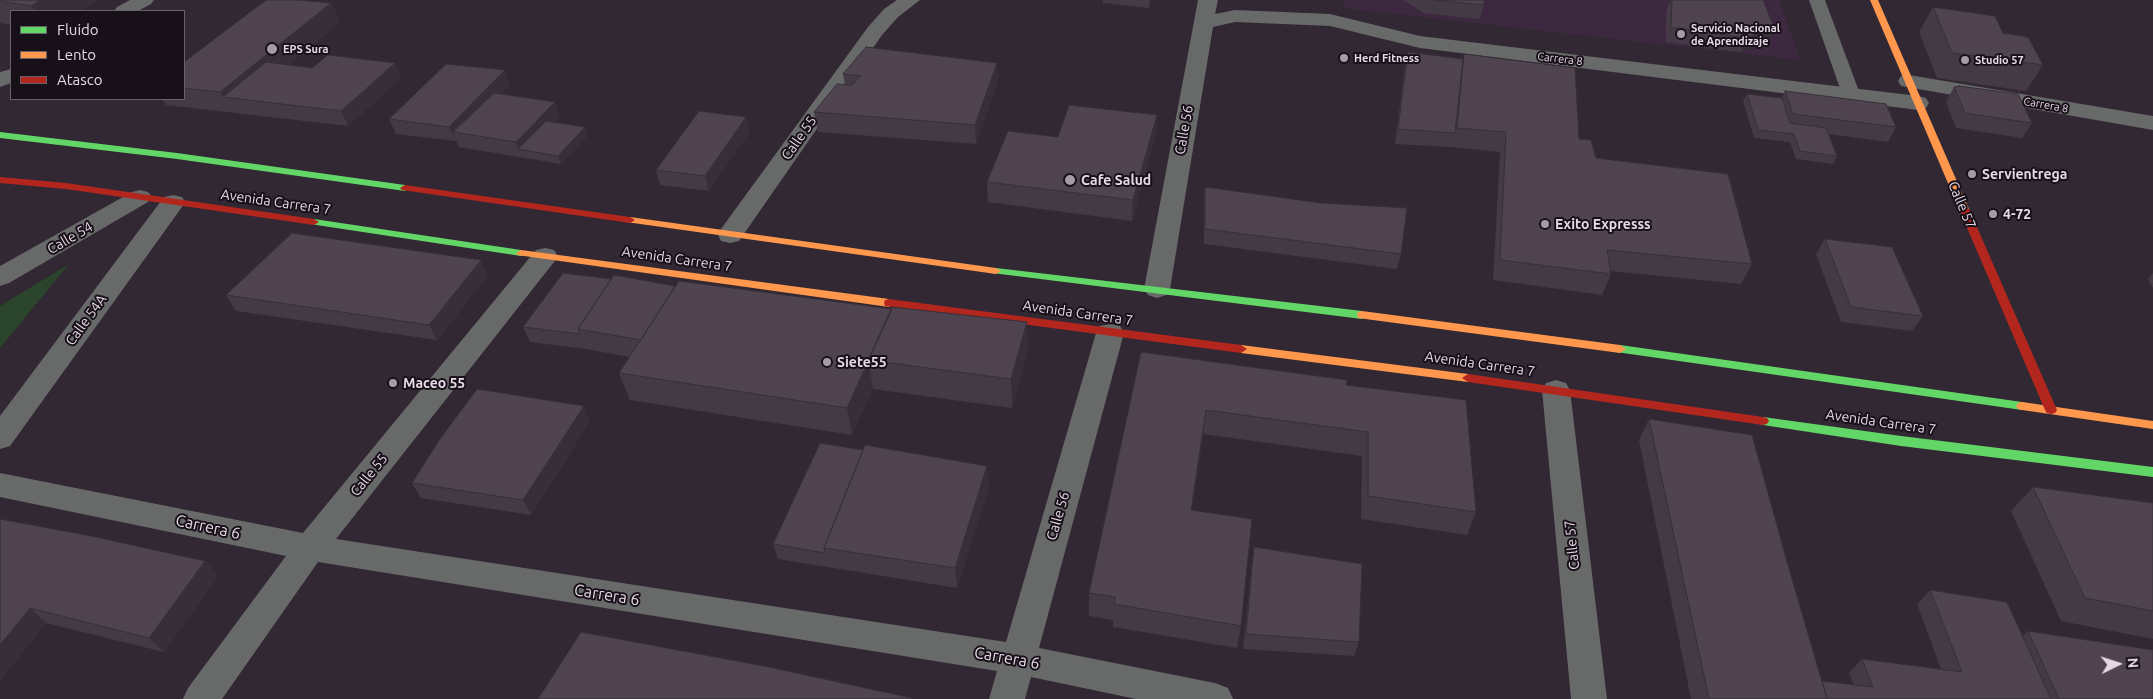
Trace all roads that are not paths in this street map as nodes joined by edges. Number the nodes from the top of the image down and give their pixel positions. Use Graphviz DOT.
graph roads {
  1 [pos="144,0"];
  2 [pos="910,0"];
  3 [pos="1208,0"];
  4 [pos="1284,0"];
  5 [pos="1817,0"];
  6 [pos="1874,0"];
  7 [pos="126,10"];
  8 [pos="1330,20"];
  9 [pos="1203,23"];
  10 [pos="1909,82"];
  11 [pos="1850,94"];
  12 [pos="1918,103"];
  13 [pos="2153,123"];
  14 [pos="0,135"];
  15 [pos="0,180"];
  16 [pos="140,197"];
  17 [pos="173,202"];
  18 [pos="730,235"];
  19 [pos="545,256"];
  20 [pos="0,277"];
  21 [pos="1157,290"];
  22 [pos="1110,333"];
  23 [pos="1556,390"];
  24 [pos="2051,410"];
  25 [pos="2153,425"];
  26 [pos="0,438"];
  27 [pos="2153,472"];
  28 [pos="0,485"];
  29 [pos="310,548"];
  30 [pos="1018,659"];
  31 [pos="201,699"];
  32 [pos="1007,699"];
  33 [pos="1215,699"];
  34 [pos="1589,699"];
  1 -- 7 [label="street"];
  2 -- 18 [label="street, Calle 55"];
  3 -- 9 [label="street, Calle 56"];
  4 -- 8 [label="street"];
  5 -- 11 [label="lane"];
  6 -- 10 [label="main road, Calle 57"];
  8 -- 9 [label="street, Carrera 8"];
  8 -- 11 [label="street, Carrera 8"];
  9 -- 21 [label="street, Calle 56"];
  10 -- 12 [label="main road, Calle 57"];
  10 -- 13 [label="street, Carrera 8"];
  11 -- 12 [label="street, Carrera 8"];
  12 -- 24 [label="main road, Calle 57"];
  14 -- 18 [label="main road"];
  15 -- 16 [label="main road, Avenida Carrera 7"];
  16 -- 17 [label="main road, Avenida Carrera 7"];
  16 -- 20 [label="street, Calle 54"];
  17 -- 19 [label="main road, Avenida Carrera 7"];
  17 -- 26 [label="street, Calle 54A"];
  18 -- 21 [label="main road"];
  19 -- 22 [label="main road, Avenida Carrera 7"];
  19 -- 29 [label="street, Calle 55"];
  21 -- 24 [label="main road"];
  22 -- 23 [label="main road, Avenida Carrera 7"];
  22 -- 30 [label="street, Calle 56"];
  23 -- 27 [label="main road, Avenida Carrera 7"];
  23 -- 34 [label="street, Calle 57"];
  24 -- 25 [label="main road"];
  28 -- 29 [label="street, Carrera 6"];
  29 -- 30 [label="street, Carrera 6"];
  29 -- 31 [label="street, Calle 55"];
  30 -- 32 [label="street, Calle 56"];
  30 -- 33 [label="street, Carrera 6"];
}
